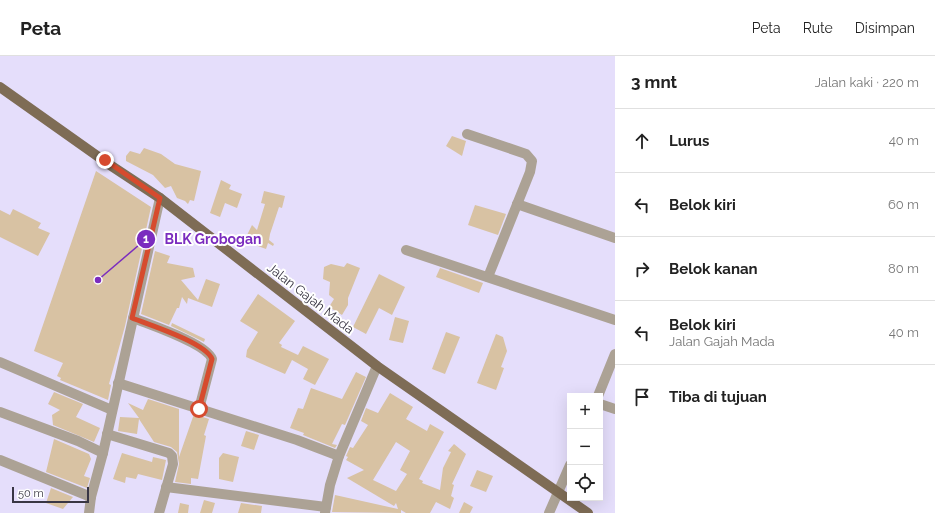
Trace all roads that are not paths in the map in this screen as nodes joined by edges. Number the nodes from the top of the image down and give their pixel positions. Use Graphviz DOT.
graph roads {
  1 [pos="0,87"];
  2 [pos="467,134"];
  3 [pos="160,198"];
  4 [pos="517,204"];
  5 [pos="615,238"];
  6 [pos="406,250"];
  7 [pos="488,278"];
  8 [pos="132,318"];
  9 [pos="615,320"];
  10 [pos="615,354"];
  11 [pos="0,362"];
  12 [pos="377,366"];
  13 [pos="118,384"];
  14 [pos="599,393"];
  15 [pos="603,405"];
  16 [pos="199,409"];
  17 [pos="615,409"];
  18 [pos="112,410"];
  19 [pos="0,412"];
  20 [pos="107,434"];
  21 [pos="103,454"];
  22 [pos="338,456"];
  23 [pos="0,460"];
  24 [pos="567,472"];
  25 [pos="166,487"];
  26 [pos="558,492"];
  27 [pos="91,497"];
  28 [pos="326,510"];
  29 [pos="89,513"];
  30 [pos="159,513"];
  31 [pos="549,513"];
  32 [pos="588,513"];
  1 -- 3 [label="main road, Jalan Gajah Mada"];
  2 -- 4 [label="street"];
  3 -- 8 [label="street"];
  3 -- 12 [label="main road, Jalan Gajah Mada"];
  4 -- 5 [label="street"];
  4 -- 7 [label="street"];
  6 -- 7 [label="street"];
  7 -- 9 [label="street"];
  8 -- 13 [label="street"];
  8 -- 16 [label="street"];
  10 -- 14 [label="street"];
  11 -- 18 [label="street"];
  12 -- 22 [label="street"];
  12 -- 26 [label="main road, Jalan Gajah Mada"];
  13 -- 16 [label="street"];
  13 -- 18 [label="street"];
  15 -- 17 [label="street"];
  16 -- 22 [label="street"];
  18 -- 20 [label="street"];
  19 -- 21 [label="street"];
  20 -- 21 [label="street"];
  20 -- 25 [label="street"];
  21 -- 27 [label="street"];
  22 -- 28 [label="street"];
  23 -- 27 [label="street"];
  24 -- 26 [label="street"];
  25 -- 28 [label="street"];
  25 -- 30 [label="street"];
  26 -- 31 [label="street"];
  26 -- 32 [label="main road, Jalan Gajah Mada"];
  27 -- 29 [label="street"];
}
